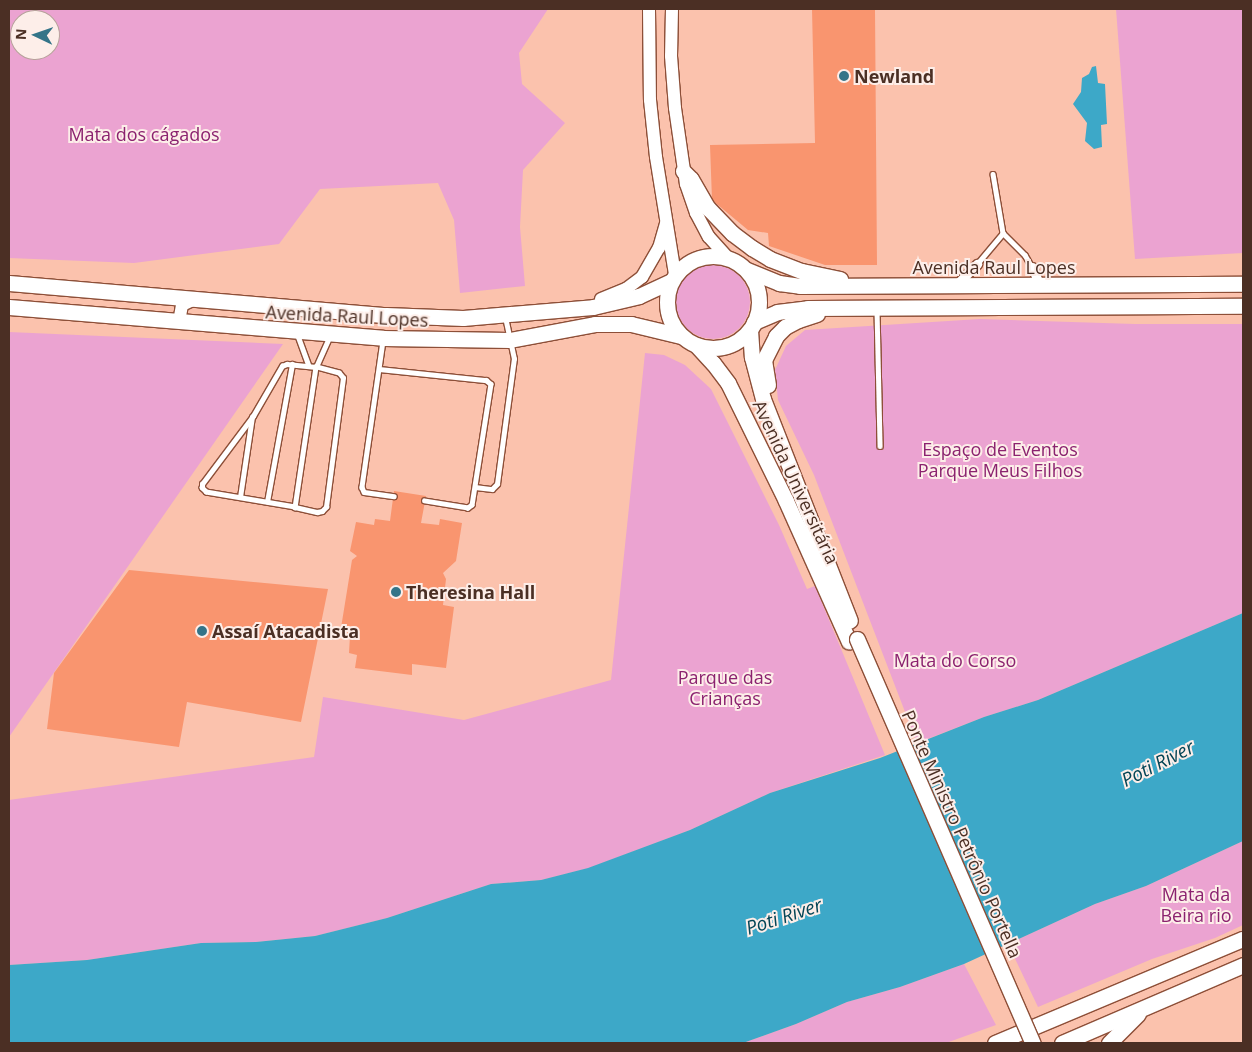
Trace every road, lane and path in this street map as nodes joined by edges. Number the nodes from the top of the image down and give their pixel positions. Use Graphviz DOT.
graph roads {
  1 [pos="649,9"];
  2 [pos="672,9"];
  3 [pos="683,171"];
  4 [pos="993,174"];
  5 [pos="666,220"];
  6 [pos="1003,233"];
  7 [pos="727,257"];
  8 [pos="976,264"];
  9 [pos="1032,267"];
  10 [pos="747,270"];
  11 [pos="673,278"];
  12 [pos="9,282"];
  13 [pos="1243,284"];
  14 [pos="1104,285"];
  15 [pos="888,286"];
  16 [pos="955,286"];
  17 [pos="1040,286"];
  18 [pos="195,299"];
  19 [pos="1103,306"];
  20 [pos="1243,306"];
  21 [pos="9,307"];
  22 [pos="847,307"];
  23 [pos="877,308"];
  24 [pos="566,309"];
  25 [pos="505,316"];
  26 [pos="179,322"];
  27 [pos="752,326"];
  28 [pos="296,332"];
  29 [pos="331,334"];
  30 [pos="681,336"];
  31 [pos="383,338"];
  32 [pos="510,340"];
  33 [pos="696,345"];
  34 [pos="292,364"];
  35 [pos="308,366"];
  36 [pos="316,366"];
  37 [pos="379,369"];
  38 [pos="252,416"];
  39 [pos="778,434"];
  40 [pos="880,446"];
  41 [pos="475,487"];
  42 [pos="394,496"];
  43 [pos="240,497"];
  44 [pos="425,501"];
  45 [pos="268,502"];
  46 [pos="295,507"];
  47 [pos="853,640"];
  48 [pos="1243,939"];
  49 [pos="1243,965"];
  50 [pos="1144,1008"];
  51 [pos="995,1043"];
  52 [pos="1023,1043"];
  53 [pos="1033,1043"];
  54 [pos="1062,1043"];
  55 [pos="1109,1043"];
  1 -- 5 [label="main road"];
  2 -- 3 [label="main road"];
  3 -- 7 [label="main road"];
  3 -- 15 [label="main road"];
  4 -- 6 [label="lane"];
  5 -- 11 [label="main road"];
  5 -- 24 [label="main road"];
  6 -- 8 [label="lane"];
  6 -- 9 [label="lane"];
  7 -- 10 [label="main road"];
  7 -- 11 [label="main road"];
  8 -- 16 [label="street"];
  9 -- 17 [label="street"];
  10 -- 15 [label="main road, Avenida Raul Lopes"];
  10 -- 27 [label="main road"];
  11 -- 24 [label="main road, Avenida Raul Lopes"];
  11 -- 30 [label="main road"];
  12 -- 18 [label="main road, Avenida Raul Lopes"];
  13 -- 14 [label="main road, Avenida Raul Lopes"];
  14 -- 17 [label="main road, Avenida Raul Lopes"];
  14 -- 19 [label="main road"];
  15 -- 16 [label="main road, Avenida Raul Lopes"];
  16 -- 17 [label="main road, Avenida Raul Lopes"];
  18 -- 25 [label="main road, Avenida Raul Lopes"];
  18 -- 26 [label="main road"];
  19 -- 20 [label="main road"];
  19 -- 23 [label="main road"];
  21 -- 26 [label="main road, Avenida Raul Lopes"];
  22 -- 23 [label="main road"];
  22 -- 27 [label="main road"];
  22 -- 39 [label="main road"];
  23 -- 40 [label="lane"];
  24 -- 25 [label="main road, Avenida Raul Lopes"];
  25 -- 32 [label="lane"];
  26 -- 28 [label="main road, Avenida Raul Lopes"];
  27 -- 33 [label="main road"];
  27 -- 39 [label="main road, Avenida Universitária"];
  28 -- 29 [label="main road, Avenida Raul Lopes"];
  28 -- 35 [label="lane"];
  29 -- 31 [label="main road, Avenida Raul Lopes"];
  29 -- 36 [label="lane"];
  30 -- 32 [label="main road, Avenida Raul Lopes"];
  30 -- 33 [label="main road"];
  31 -- 32 [label="main road, Avenida Raul Lopes"];
  31 -- 37 [label="lane"];
  32 -- 41 [label="lane"];
  33 -- 47 [label="main road, Avenida Universitária"];
  34 -- 35 [label="lane"];
  34 -- 38 [label="lane"];
  34 -- 45 [label="lane"];
  35 -- 36 [label="lane"];
  36 -- 46 [label="lane"];
  36 -- 46 [label="lane"];
  37 -- 41 [label="lane"];
  37 -- 42 [label="lane"];
  38 -- 43 [label="lane"];
  38 -- 43 [label="lane"];
  39 -- 47 [label="main road, Avenida Universitária"];
  41 -- 44 [label="lane"];
  43 -- 45 [label="lane"];
  45 -- 46 [label="lane"];
  47 -- 52 [label="main road, Ponte Ministro Petrônio Portella"];
  47 -- 53 [label="main road, Ponte Ministro Petrônio Portella, bridge"];
  48 -- 51 [label="main road"];
  49 -- 50 [label="main road"];
  50 -- 54 [label="main road"];
  50 -- 55 [label="main road"];
}
